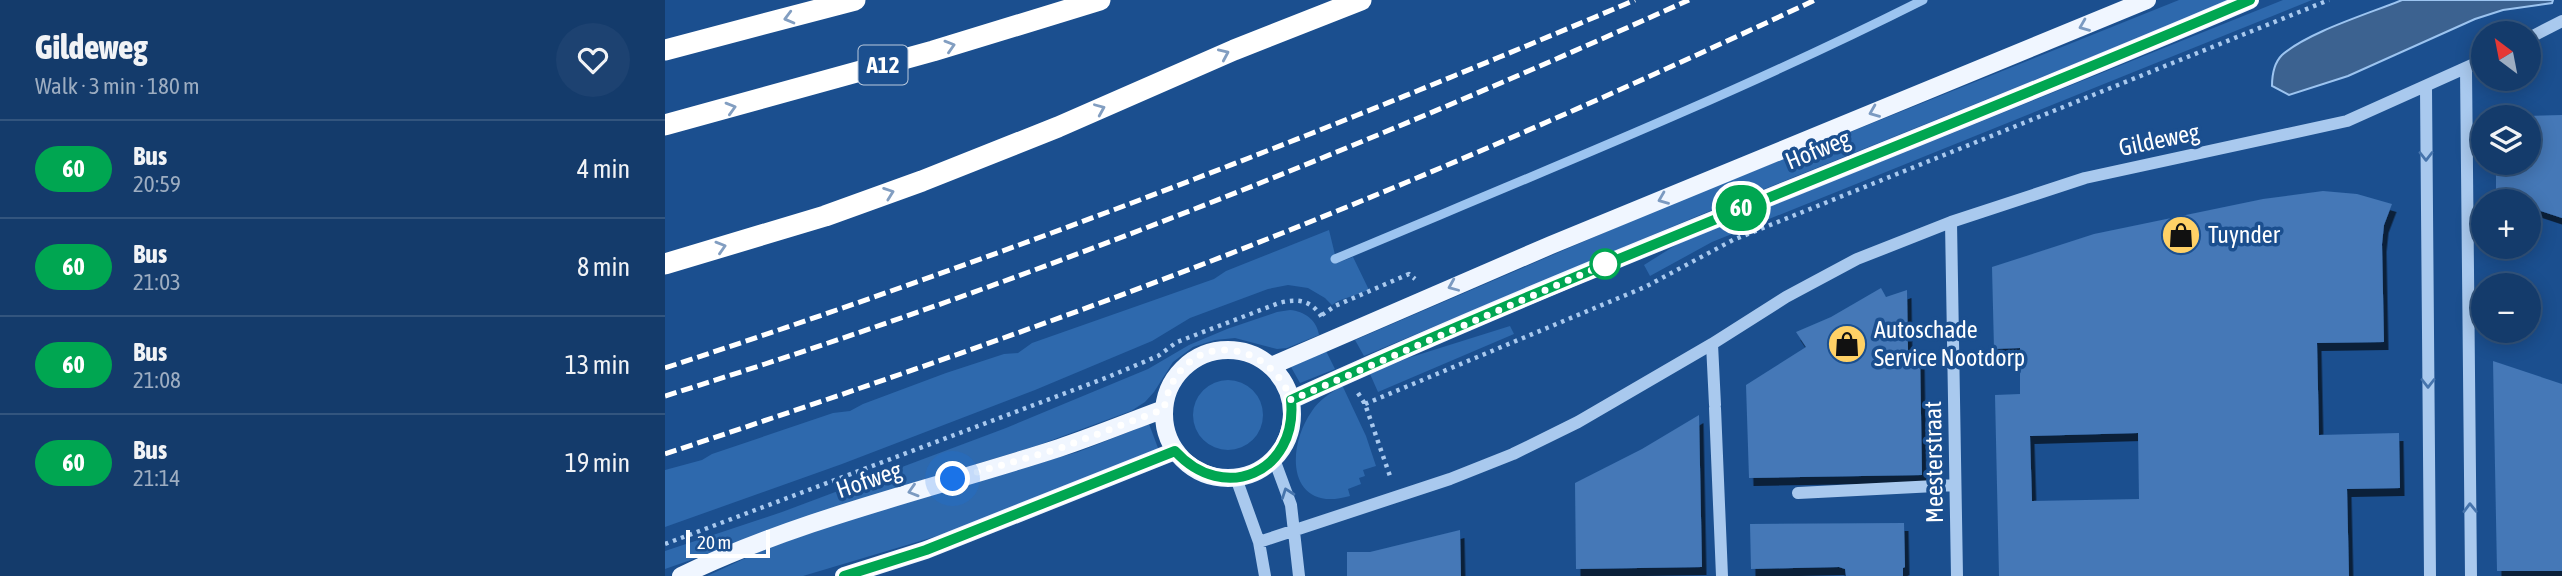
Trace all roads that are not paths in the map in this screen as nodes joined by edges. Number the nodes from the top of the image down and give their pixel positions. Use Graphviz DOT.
graph roads {
  1 [pos="855,0"];
  2 [pos="1100,0"];
  3 [pos="1361,0"];
  4 [pos="2147,0"];
  5 [pos="2250,0"];
  6 [pos="2562,21"];
  7 [pos="2541,32"];
  8 [pos="665,50"];
  9 [pos="2471,66"];
  10 [pos="2466,68"];
  11 [pos="2426,88"];
  12 [pos="665,125"];
  13 [pos="1951,222"];
  14 [pos="665,264"];
  15 [pos="1711,344"];
  16 [pos="1271,366"];
  17 [pos="1291,400"];
  18 [pos="1164,409"];
  19 [pos="1175,451"];
  20 [pos="1274,459"];
  21 [pos="1236,478"];
  22 [pos="1955,485"];
  23 [pos="1798,493"];
  24 [pos="1296,529"];
  25 [pos="1259,542"];
  26 [pos="681,576"];
  27 [pos="844,576"];
  28 [pos="1265,576"];
  29 [pos="1299,576"];
  30 [pos="1722,576"];
  31 [pos="1957,576"];
  32 [pos="2430,576"];
  33 [pos="2471,576"];
  1 -- 8 [label="highway, one-way"];
  12 -- 2 [label="highway, A12, one-way"];
  14 -- 3 [label="highway, one-way"];
  4 -- 16 [label="main road, Hofweg, one-way"];
  5 -- 17 [label="main road, Hofweg"];
  6 -- 7 [label="street"];
  9 -- 10 [label="street, Gildeweg"];
  10 -- 11 [label="street, Gildeweg"];
  33 -- 10 [label="street, one-way"];
  11 -- 13 [label="street, Gildeweg"];
  11 -- 32 [label="street, one-way"];
  13 -- 15 [label="street, Gildeweg"];
  13 -- 22 [label="street, Meesterstraat"];
  15 -- 24 [label="street, Gildeweg"];
  15 -- 30 [label="street"];
  16 -- 17 [label="main road"];
  16 -- 18 [label="main road"];
  17 -- 20 [label="main road"];
  18 -- 19 [label="main road"];
  18 -- 26 [label="main road, Hofweg, one-way"];
  19 -- 21 [label="main road"];
  19 -- 27 [label="main road"];
  20 -- 21 [label="main road"];
  24 -- 20 [label="street, one-way"];
  21 -- 25 [label="street"];
  22 -- 23 [label="street"];
  22 -- 31 [label="street, Meesterstraat"];
  24 -- 25 [label="street, Gildeweg"];
  24 -- 29 [label="street"];
  25 -- 28 [label="street"];
}
